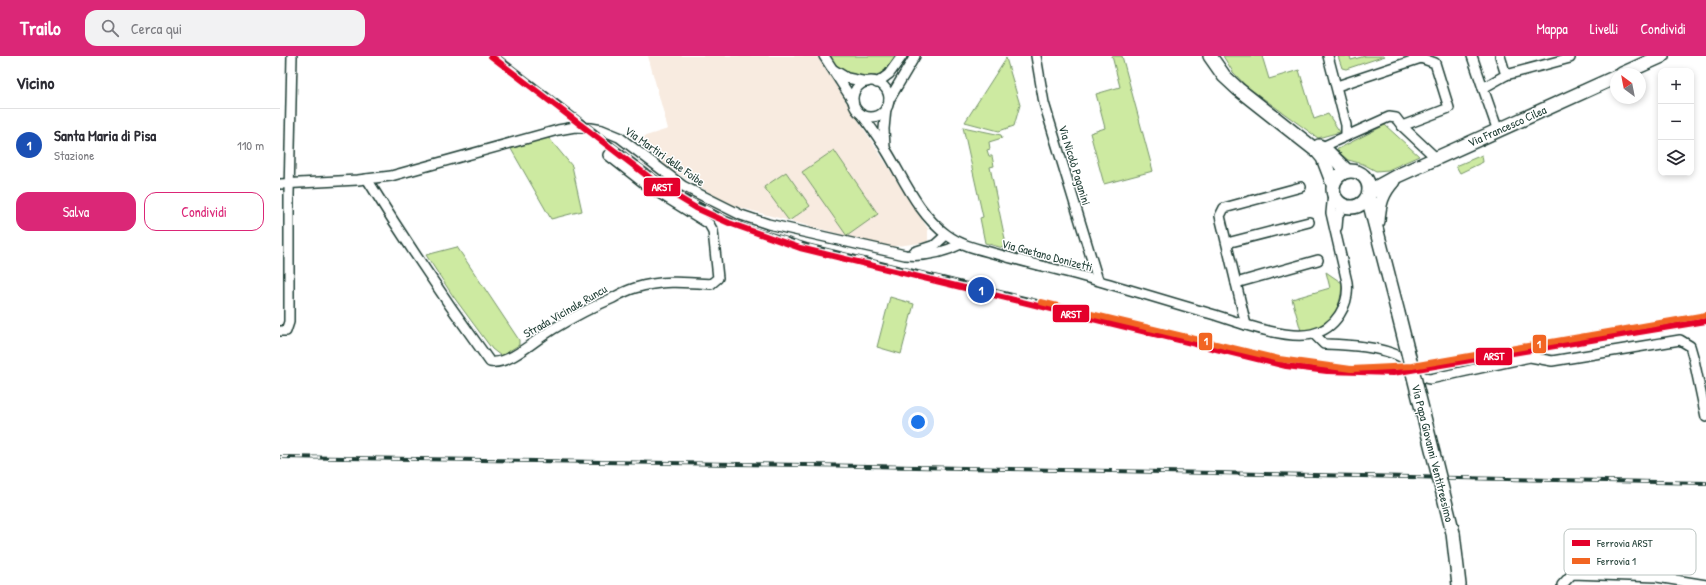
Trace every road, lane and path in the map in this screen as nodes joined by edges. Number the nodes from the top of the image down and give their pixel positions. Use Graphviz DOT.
graph roads {
  1 [pos="292,56"];
  2 [pos="824,56"];
  3 [pos="902,56"];
  4 [pos="915,56"];
  5 [pos="1036,56"];
  6 [pos="1210,56"];
  7 [pos="1328,56"];
  8 [pos="1472,56"];
  9 [pos="1500,56"];
  10 [pos="1569,56"];
  11 [pos="1662,56"];
  12 [pos="1421,57"];
  13 [pos="1635,68"];
  14 [pos="832,69"];
  15 [pos="1506,75"];
  16 [pos="1610,80"];
  17 [pos="867,82"];
  18 [pos="877,83"];
  19 [pos="1337,86"];
  20 [pos="1483,88"];
  21 [pos="853,101"];
  22 [pos="887,104"];
  23 [pos="862,115"];
  24 [pos="1402,126"];
  25 [pos="1498,130"];
  26 [pos="1296,133"];
  27 [pos="1346,136"];
  28 [pos="885,148"];
  29 [pos="1322,148"];
  30 [pos="608,155"];
  31 [pos="1436,158"];
  32 [pos="1347,171"];
  33 [pos="1397,176"];
  34 [pos="1366,178"];
  35 [pos="368,179"];
  36 [pos="284,184"];
  37 [pos="1301,187"];
  38 [pos="1333,189"];
  39 [pos="1369,195"];
  40 [pos="1348,207"];
  41 [pos="1309,222"];
  42 [pos="1377,229"];
  43 [pos="1336,233"];
  44 [pos="946,235"];
  45 [pos="1227,243"];
  46 [pos="961,244"];
  47 [pos="905,255"];
  48 [pos="1318,260"];
  49 [pos="1098,280"];
  50 [pos="1236,283"];
  51 [pos="1246,325"];
  52 [pos="283,331"];
  53 [pos="1314,334"];
  54 [pos="1706,417"];
  55 [pos="1571,575"];
  56 [pos="1600,575"];
  57 [pos="1459,585"];
  58 [pos="1562,585"];
  59 [pos="1706,585"];
  1 -- 36 [label="street"];
  2 -- 14 [label="street, Via Gaetano Donizetti"];
  3 -- 18 [label="street"];
  4 -- 22 [label="street"];
  5 -- 49 [label="street, Via Nicolò Paganini"];
  6 -- 26 [label="main road"];
  7 -- 19 [label="street"];
  8 -- 20 [label="street"];
  9 -- 15 [label="street"];
  10 -- 15 [label="street"];
  11 -- 13 [label="main road"];
  12 -- 19 [label="street"];
  12 -- 24 [label="street"];
  14 -- 17 [label="street, Via Gaetano Donizetti"];
  14 -- 21 [label="street, Via Gaetano Donizetti"];
  15 -- 20 [label="street"];
  16 -- 25 [label="main road, Via Francesco Cilea"];
  17 -- 18 [label="street, Via Gaetano Donizetti"];
  17 -- 21 [label="street"];
  18 -- 22 [label="street"];
  19 -- 27 [label="street"];
  20 -- 25 [label="street"];
  21 -- 23 [label="street, Via Gaetano Donizetti"];
  22 -- 23 [label="street"];
  22 -- 28 [label="street, Via Gaetano Donizetti"];
  23 -- 28 [label="street, Via Gaetano Donizetti"];
  24 -- 27 [label="street"];
  24 -- 31 [label="street"];
  25 -- 31 [label="main road, Via Francesco Cilea"];
  26 -- 29 [label="main road"];
  26 -- 38 [label="main road"];
  27 -- 29 [label="street"];
  28 -- 44 [label="street, Via Gaetano Donizetti"];
  29 -- 32 [label="main road"];
  30 -- 35 [label="street, Strada Vicinale Runcu"];
  31 -- 33 [label="main road, Via Francesco Cilea"];
  32 -- 34 [label="main road"];
  32 -- 38 [label="main road"];
  33 -- 34 [label="main road, Via Francesco Cilea"];
  33 -- 39 [label="main road, Via Francesco Cilea"];
  33 -- 42 [label="main road"];
  34 -- 39 [label="main road"];
  35 -- 36 [label="street, Via Martiri delle Foibe"];
  35 -- 47 [label="street, Via Martiri delle Foibe"];
  36 -- 52 [label="street"];
  37 -- 45 [label="street"];
  38 -- 40 [label="main road"];
  38 -- 43 [label="street, Via Gaetano Donizetti"];
  39 -- 40 [label="main road"];
  39 -- 42 [label="main road, Via Papa Giovanni Ventitreesimo"];
  40 -- 42 [label="main road, Via Papa Giovanni Ventitreesimo"];
  40 -- 43 [label="street, Via Gaetano Donizetti"];
  41 -- 45 [label="street"];
  42 -- 57 [label="main road, Via Papa Giovanni Ventitreesimo, bridge"];
  43 -- 53 [label="street, Via Gaetano Donizetti"];
  44 -- 46 [label="street, Via Gaetano Donizetti"];
  44 -- 47 [label="street"];
  45 -- 50 [label="street"];
  46 -- 47 [label="street, Via Martiri delle Foibe"];
  46 -- 49 [label="street, Via Gaetano Donizetti"];
  48 -- 50 [label="street"];
  49 -- 51 [label="street, Via Gaetano Donizetti"];
  50 -- 51 [label="street"];
  51 -- 53 [label="street, Via Gaetano Donizetti"];
  53 -- 54 [label="street"];
  55 -- 58 [label="street"];
  56 -- 59 [label="street"];
}
